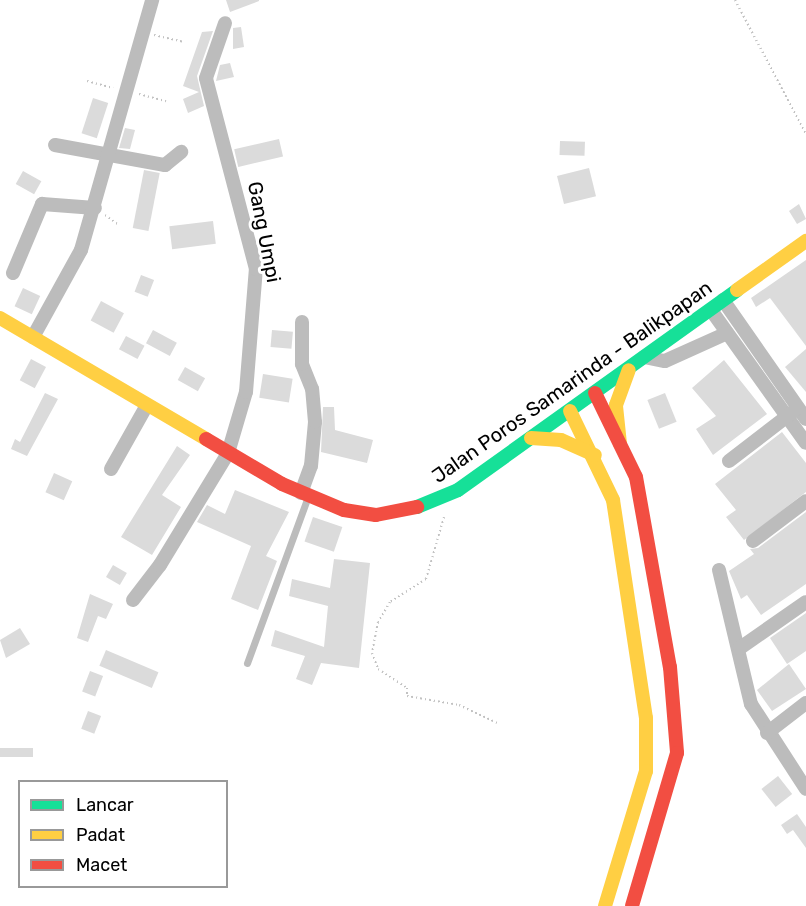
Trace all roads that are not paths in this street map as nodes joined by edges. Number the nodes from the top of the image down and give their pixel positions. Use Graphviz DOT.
graph roads {
  1 [pos="152,0"];
  2 [pos="225,23"];
  3 [pos="55,145"];
  4 [pos="108,152"];
  5 [pos="181,152"];
  6 [pos="95,208"];
  7 [pos="806,241"];
  8 [pos="13,273"];
  9 [pos="723,300"];
  10 [pos="711,309"];
  11 [pos="0,318"];
  12 [pos="302,322"];
  13 [pos="743,329"];
  14 [pos="33,336"];
  15 [pos="729,336"];
  16 [pos="644,357"];
  17 [pos="629,370"];
  18 [pos="595,393"];
  19 [pos="147,405"];
  20 [pos="570,411"];
  21 [pos="799,412"];
  22 [pos="531,438"];
  23 [pos="806,442"];
  24 [pos="620,444"];
  25 [pos="228,453"];
  26 [pos="595,455"];
  27 [pos="729,461"];
  28 [pos="111,469"];
  29 [pos="636,477"];
  30 [pos="610,488"];
  31 [pos="305,495"];
  32 [pos="806,501"];
  33 [pos="753,541"];
  34 [pos="719,570"];
  35 [pos="133,600"];
  36 [pos="806,602"];
  37 [pos="740,648"];
  38 [pos="247,663"];
  39 [pos="806,703"];
  40 [pos="767,733"];
  41 [pos="806,789"];
  42 [pos="605,906"];
  43 [pos="632,906"];
  1 -- 4 [label="street"];
  2 -- 25 [label="street, Gang Umpi"];
  3 -- 4 [label="street"];
  4 -- 5 [label="street"];
  4 -- 6 [label="street"];
  6 -- 8 [label="street"];
  6 -- 14 [label="street"];
  7 -- 9 [label="main road, Jalan Poros Samarinda - Balikpapan"];
  9 -- 10 [label="main road, Jalan Poros Samarinda - Balikpapan"];
  9 -- 13 [label="street"];
  10 -- 15 [label="street"];
  10 -- 16 [label="main road, Jalan Poros Samarinda - Balikpapan"];
  11 -- 14 [label="main road, Jalan Poros Samarinda - Balikpapan"];
  12 -- 31 [label="street"];
  13 -- 15 [label="street"];
  13 -- 21 [label="street"];
  14 -- 19 [label="main road, Jalan Poros Samarinda - Balikpapan"];
  15 -- 16 [label="street"];
  15 -- 21 [label="street"];
  16 -- 17 [label="main road, Jalan Poros Samarinda - Balikpapan"];
  17 -- 18 [label="main road, Jalan Poros Samarinda - Balikpapan"];
  17 -- 24 [label="main road"];
  18 -- 20 [label="main road, Jalan Poros Samarinda - Balikpapan"];
  18 -- 24 [label="main road"];
  19 -- 25 [label="main road, Jalan Poros Samarinda - Balikpapan"];
  19 -- 28 [label="street"];
  20 -- 22 [label="main road, Jalan Poros Samarinda - Balikpapan"];
  20 -- 26 [label="main road"];
  21 -- 23 [label="street"];
  21 -- 27 [label="street"];
  22 -- 26 [label="main road"];
  22 -- 31 [label="main road, Jalan Poros Samarinda - Balikpapan"];
  24 -- 29 [label="main road"];
  25 -- 31 [label="main road, Jalan Poros Samarinda - Balikpapan"];
  25 -- 35 [label="street, Gang Umpi"];
  26 -- 30 [label="main road"];
  29 -- 30 [label="main road"];
  29 -- 43 [label="main road"];
  30 -- 42 [label="main road"];
  31 -- 38 [label="lane"];
  32 -- 33 [label="street"];
  34 -- 37 [label="street"];
  36 -- 37 [label="street"];
  37 -- 40 [label="street"];
  39 -- 40 [label="street"];
  40 -- 41 [label="street"];
}
